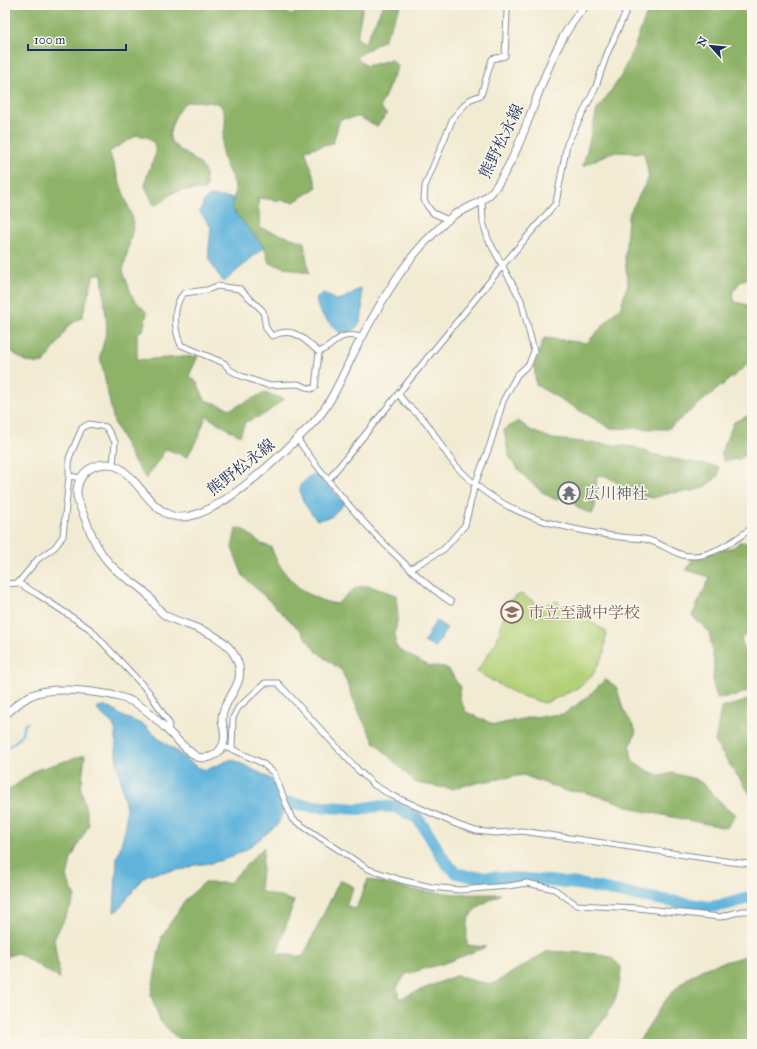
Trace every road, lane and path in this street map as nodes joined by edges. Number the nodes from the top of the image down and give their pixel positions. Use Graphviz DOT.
graph roads {
  1 [pos="506,5"];
  2 [pos="586,5"];
  3 [pos="629,5"];
  4 [pos="482,201"];
  5 [pos="448,220"];
  6 [pos="503,265"];
  7 [pos="362,337"];
  8 [pos="319,352"];
  9 [pos="399,394"];
  10 [pos="297,439"];
  11 [pos="113,465"];
  12 [pos="69,476"];
  13 [pos="81,478"];
  14 [pos="328,480"];
  15 [pos="475,484"];
  16 [pos="752,528"];
  17 [pos="410,569"];
  18 [pos="18,583"];
  19 [pos="5,584"];
  20 [pos="451,602"];
  21 [pos="5,715"];
  22 [pos="168,732"];
  23 [pos="222,747"];
  24 [pos="232,749"];
  25 [pos="752,864"];
  26 [pos="752,911"];
  1 -- 5 [label="street"];
  2 -- 4 [label="main road, 熊野松永線"];
  3 -- 6 [label="street"];
  4 -- 5 [label="main road, 熊野松永線"];
  4 -- 6 [label="street"];
  5 -- 7 [label="main road, 熊野松永線"];
  6 -- 9 [label="street"];
  6 -- 15 [label="street"];
  7 -- 8 [label="street"];
  7 -- 10 [label="main road, 熊野松永線"];
  8 -- 8 [label="street"];
  9 -- 14 [label="street"];
  9 -- 15 [label="street"];
  10 -- 11 [label="main road, 熊野松永線"];
  10 -- 14 [label="street"];
  11 -- 12 [label="street"];
  11 -- 13 [label="main road"];
  12 -- 13 [label="street"];
  12 -- 18 [label="street"];
  13 -- 23 [label="main road"];
  14 -- 17 [label="street"];
  15 -- 16 [label="street"];
  15 -- 17 [label="street"];
  17 -- 20 [label="street"];
  18 -- 19 [label="street"];
  18 -- 22 [label="street"];
  21 -- 22 [label="main road"];
  22 -- 23 [label="main road"];
  23 -- 24 [label="street"];
  24 -- 25 [label="street"];
  24 -- 26 [label="street"];
}
